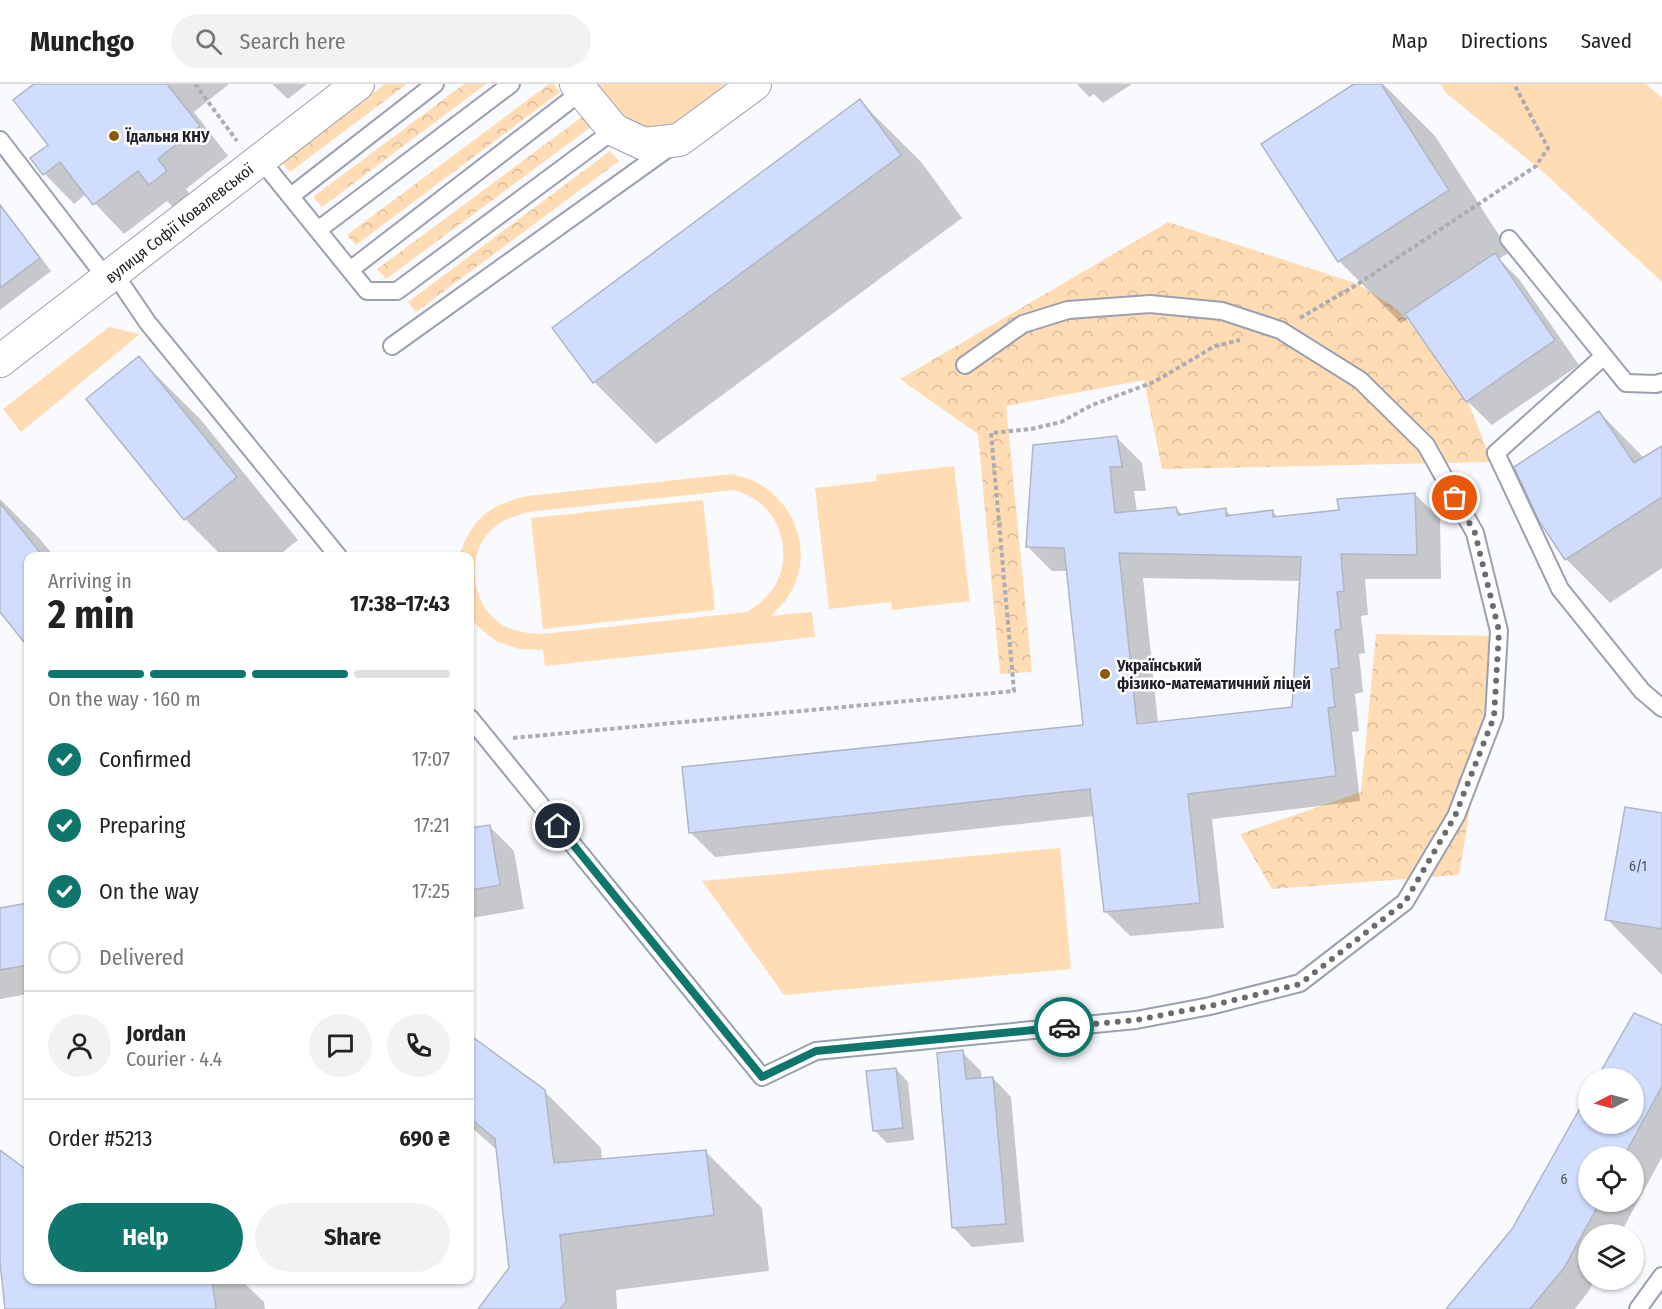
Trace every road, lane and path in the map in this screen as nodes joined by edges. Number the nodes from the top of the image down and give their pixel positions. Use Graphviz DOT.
graph roads {
  1 [pos="195,84"];
  2 [pos="358,84"];
  3 [pos="435,84"];
  4 [pos="511,84"];
  5 [pos="754,84"];
  6 [pos="1514,84"];
  7 [pos="579,88"];
  8 [pos="614,130"];
  9 [pos="235,138"];
  10 [pos="0,140"];
  11 [pos="679,140"];
  12 [pos="261,160"];
  13 [pos="291,196"];
  14 [pos="318,230"];
  15 [pos="1509,239"];
  16 [pos="350,270"];
  17 [pos="111,276"];
  18 [pos="1280,330"];
  19 [pos="392,346"];
  20 [pos="1604,356"];
  21 [pos="0,361"];
  22 [pos="964,365"];
  23 [pos="1662,381"];
  24 [pos="335,552"];
  25 [pos="1662,708"];
  26 [pos="474,723"];
  27 [pos="507,738"];
  28 [pos="1662,1276"];
  29 [pos="1638,1309"];
  1 -- 9 [label="path"];
  2 -- 12 [label="street, вулиця Софії Ковалевської"];
  3 -- 13 [label="lane"];
  4 -- 14 [label="lane"];
  5 -- 11 [label="street"];
  6 -- 18 [label="path"];
  7 -- 8 [label="street"];
  7 -- 16 [label="lane"];
  8 -- 11 [label="street"];
  8 -- 16 [label="lane"];
  10 -- 17 [label="lane"];
  11 -- 19 [label="lane"];
  12 -- 13 [label="lane"];
  12 -- 17 [label="street, вулиця Софії Ковалевської"];
  13 -- 14 [label="lane"];
  14 -- 16 [label="lane"];
  15 -- 20 [label="lane"];
  17 -- 21 [label="street, вулиця Софії Ковалевської"];
  17 -- 24 [label="lane"];
  18 -- 22 [label="lane"];
  18 -- 26 [label="lane"];
  18 -- 27 [label="path"];
  20 -- 23 [label="lane"];
  20 -- 25 [label="lane"];
  28 -- 29 [label="lane"];
}
